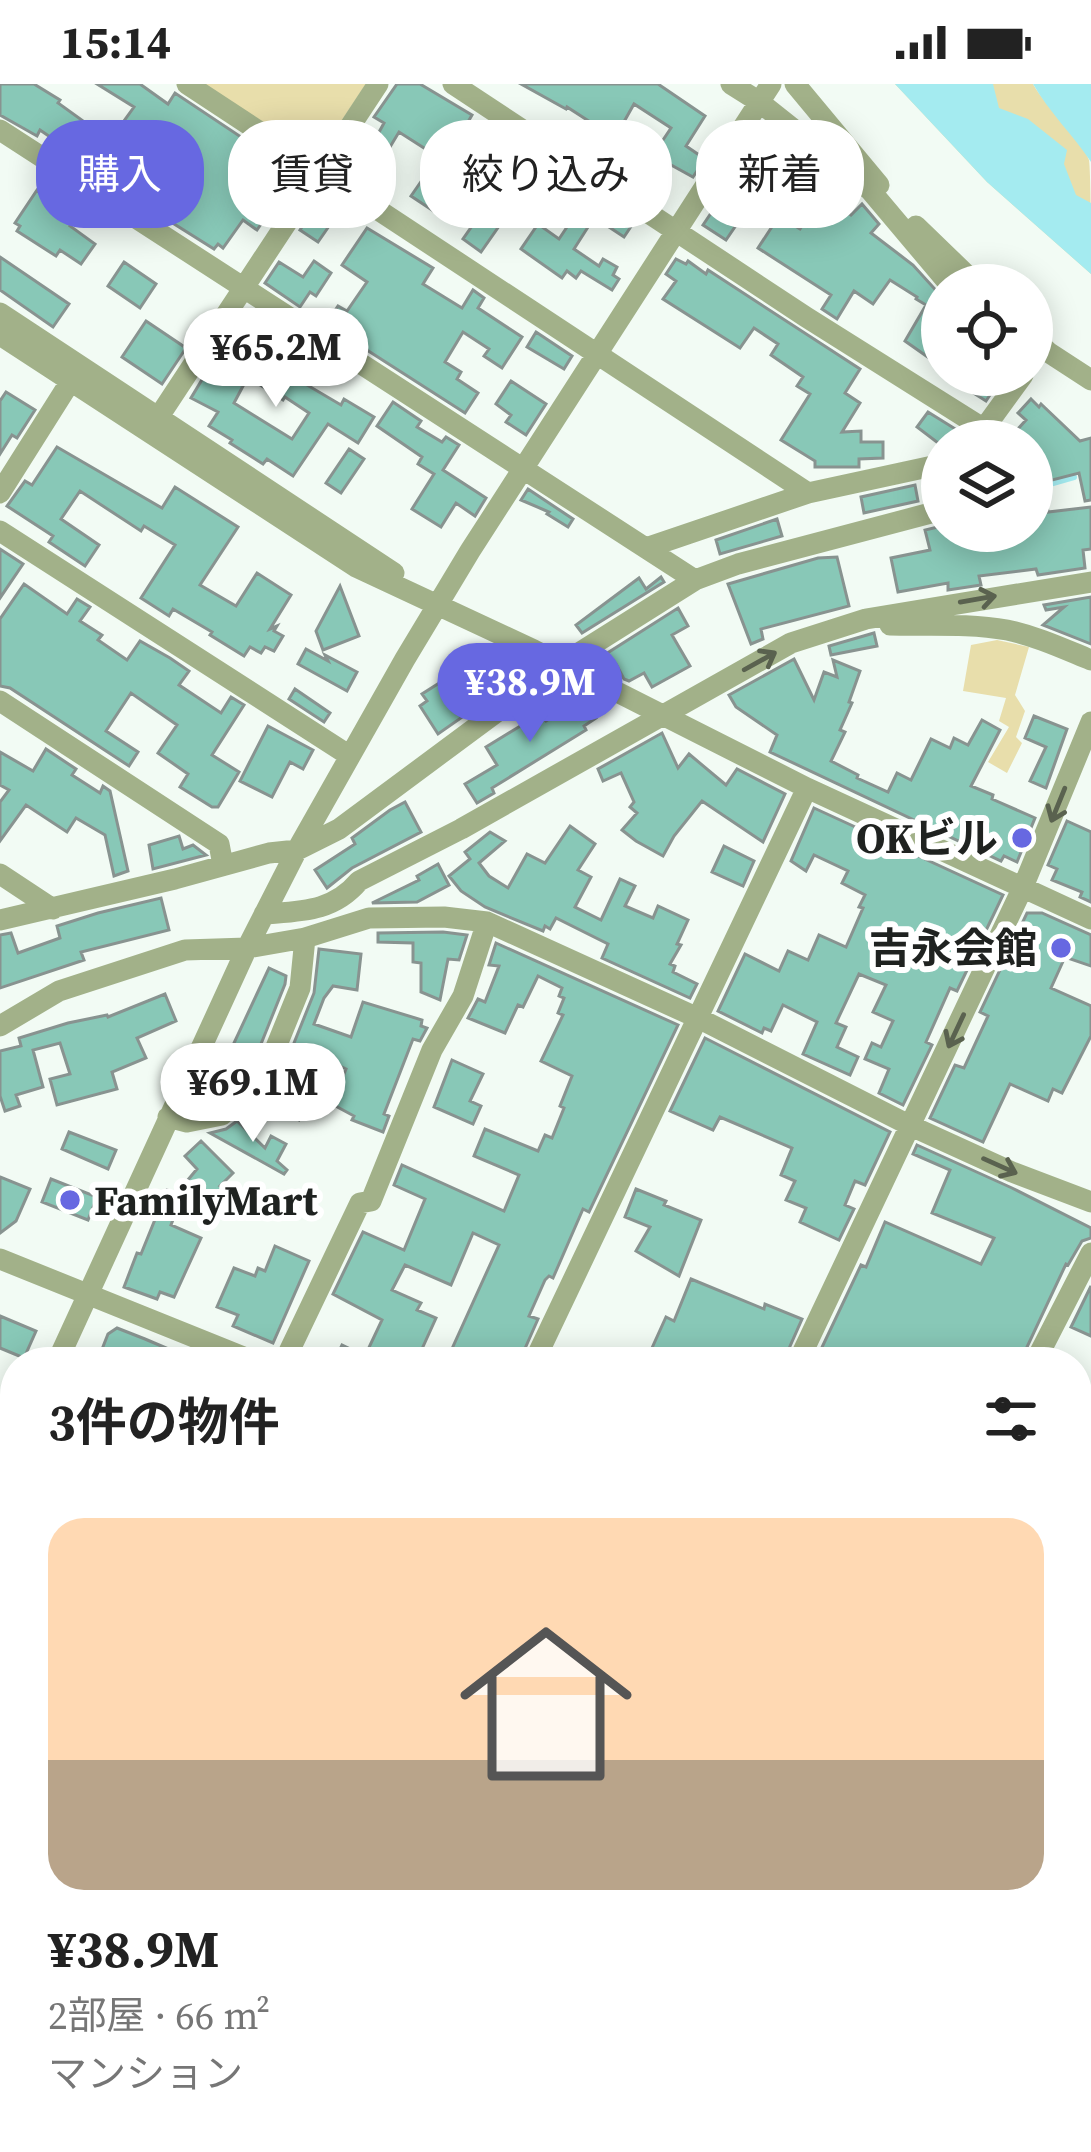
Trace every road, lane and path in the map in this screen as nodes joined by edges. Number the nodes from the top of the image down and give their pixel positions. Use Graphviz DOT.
graph roads {
  1 [pos="187,84"];
  2 [pos="378,84"];
  3 [pos="453,84"];
  4 [pos="731,84"];
  5 [pos="795,84"];
  6 [pos="765,92"];
  7 [pos="241,120"];
  8 [pos="355,120"];
  9 [pos="0,130"];
  10 [pos="396,222"];
  11 [pos="283,228"];
  12 [pos="675,230"];
  13 [pos="932,264"];
  14 [pos="955,264"];
  15 [pos="243,287"];
  16 [pos="0,313"];
  17 [pos="0,335"];
  18 [pos="598,352"];
  19 [pos="1053,354"];
  20 [pos="75,373"];
  21 [pos="1091,380"];
  22 [pos="957,420"];
  23 [pos="154,424"];
  24 [pos="921,469"];
  25 [pos="522,470"];
  26 [pos="0,493"];
  27 [pos="808,493"];
  28 [pos="921,516"];
  29 [pos="0,531"];
  30 [pos="646,548"];
  31 [pos="695,580"];
  32 [pos="1091,582"];
  33 [pos="439,604"];
  34 [pos="866,619"];
  35 [pos="1091,659"];
  36 [pos="560,665"];
  37 [pos="0,701"];
  38 [pos="660,716"];
  39 [pos="1091,722"];
  40 [pos="350,756"];
  41 [pos="807,788"];
  42 [pos="297,850"];
  43 [pos="223,865"];
  44 [pos="0,874"];
  45 [pos="1023,887"];
  46 [pos="53,909"];
  47 [pos="265,914"];
  48 [pos="1091,919"];
  49 [pos="0,920"];
  50 [pos="487,922"];
  51 [pos="304,938"];
  52 [pos="247,948"];
  53 [pos="698,1018"];
  54 [pos="0,1026"];
  55 [pos="168,1117"];
  56 [pos="911,1126"];
  57 [pos="1091,1202"];
  58 [pos="1091,1253"];
  59 [pos="0,1259"];
  60 [pos="86,1294"];
  61 [pos="63,1347"];
  62 [pos="218,1347"];
  63 [pos="291,1347"];
  64 [pos="541,1347"];
  65 [pos="805,1347"];
  66 [pos="1044,1347"];
  1 -- 7 [label="street"];
  2 -- 8 [label="street"];
  3 -- 12 [label="street"];
  4 -- 6 [label="street"];
  5 -- 14 [label="street"];
  6 -- 12 [label="street"];
  6 -- 13 [label="street"];
  9 -- 15 [label="street"];
  10 -- 18 [label="street"];
  11 -- 15 [label="street"];
  12 -- 18 [label="street"];
  12 -- 22 [label="street"];
  15 -- 23 [label="street"];
  15 -- 25 [label="street"];
  16 -- 20 [label="street"];
  17 -- 20 [label="street"];
  18 -- 25 [label="street"];
  18 -- 27 [label="street"];
  19 -- 21 [label="street"];
  20 -- 23 [label="street"];
  20 -- 26 [label="street"];
  23 -- 33 [label="street"];
  24 -- 27 [label="street"];
  25 -- 30 [label="street"];
  25 -- 33 [label="street"];
  27 -- 30 [label="street"];
  28 -- 31 [label="street"];
  29 -- 40 [label="street"];
  30 -- 31 [label="street"];
  31 -- 36 [label="street"];
  34 -- 32 [label="street, one-way"];
  33 -- 36 [label="street"];
  33 -- 40 [label="street"];
  34 -- 35 [label="street"];
  38 -- 34 [label="street, one-way"];
  36 -- 38 [label="street"];
  36 -- 42 [label="street"];
  37 -- 43 [label="street"];
  38 -- 41 [label="street"];
  38 -- 47 [label="street"];
  39 -- 45 [label="street, one-way"];
  40 -- 42 [label="street"];
  41 -- 45 [label="street"];
  41 -- 53 [label="street"];
  42 -- 43 [label="street"];
  42 -- 47 [label="street"];
  43 -- 46 [label="street"];
  44 -- 46 [label="street"];
  45 -- 48 [label="street"];
  45 -- 56 [label="street, one-way"];
  46 -- 49 [label="street"];
  47 -- 52 [label="street"];
  50 -- 51 [label="street"];
  50 -- 53 [label="street"];
  50 -- 63 [label="street"];
  51 -- 52 [label="street"];
  51 -- 55 [label="street"];
  52 -- 54 [label="street"];
  52 -- 55 [label="street"];
  53 -- 56 [label="street"];
  53 -- 64 [label="street"];
  55 -- 60 [label="street"];
  56 -- 57 [label="street, one-way"];
  56 -- 65 [label="street"];
  58 -- 66 [label="street"];
  59 -- 60 [label="street"];
  60 -- 61 [label="street"];
  60 -- 62 [label="street"];
}
